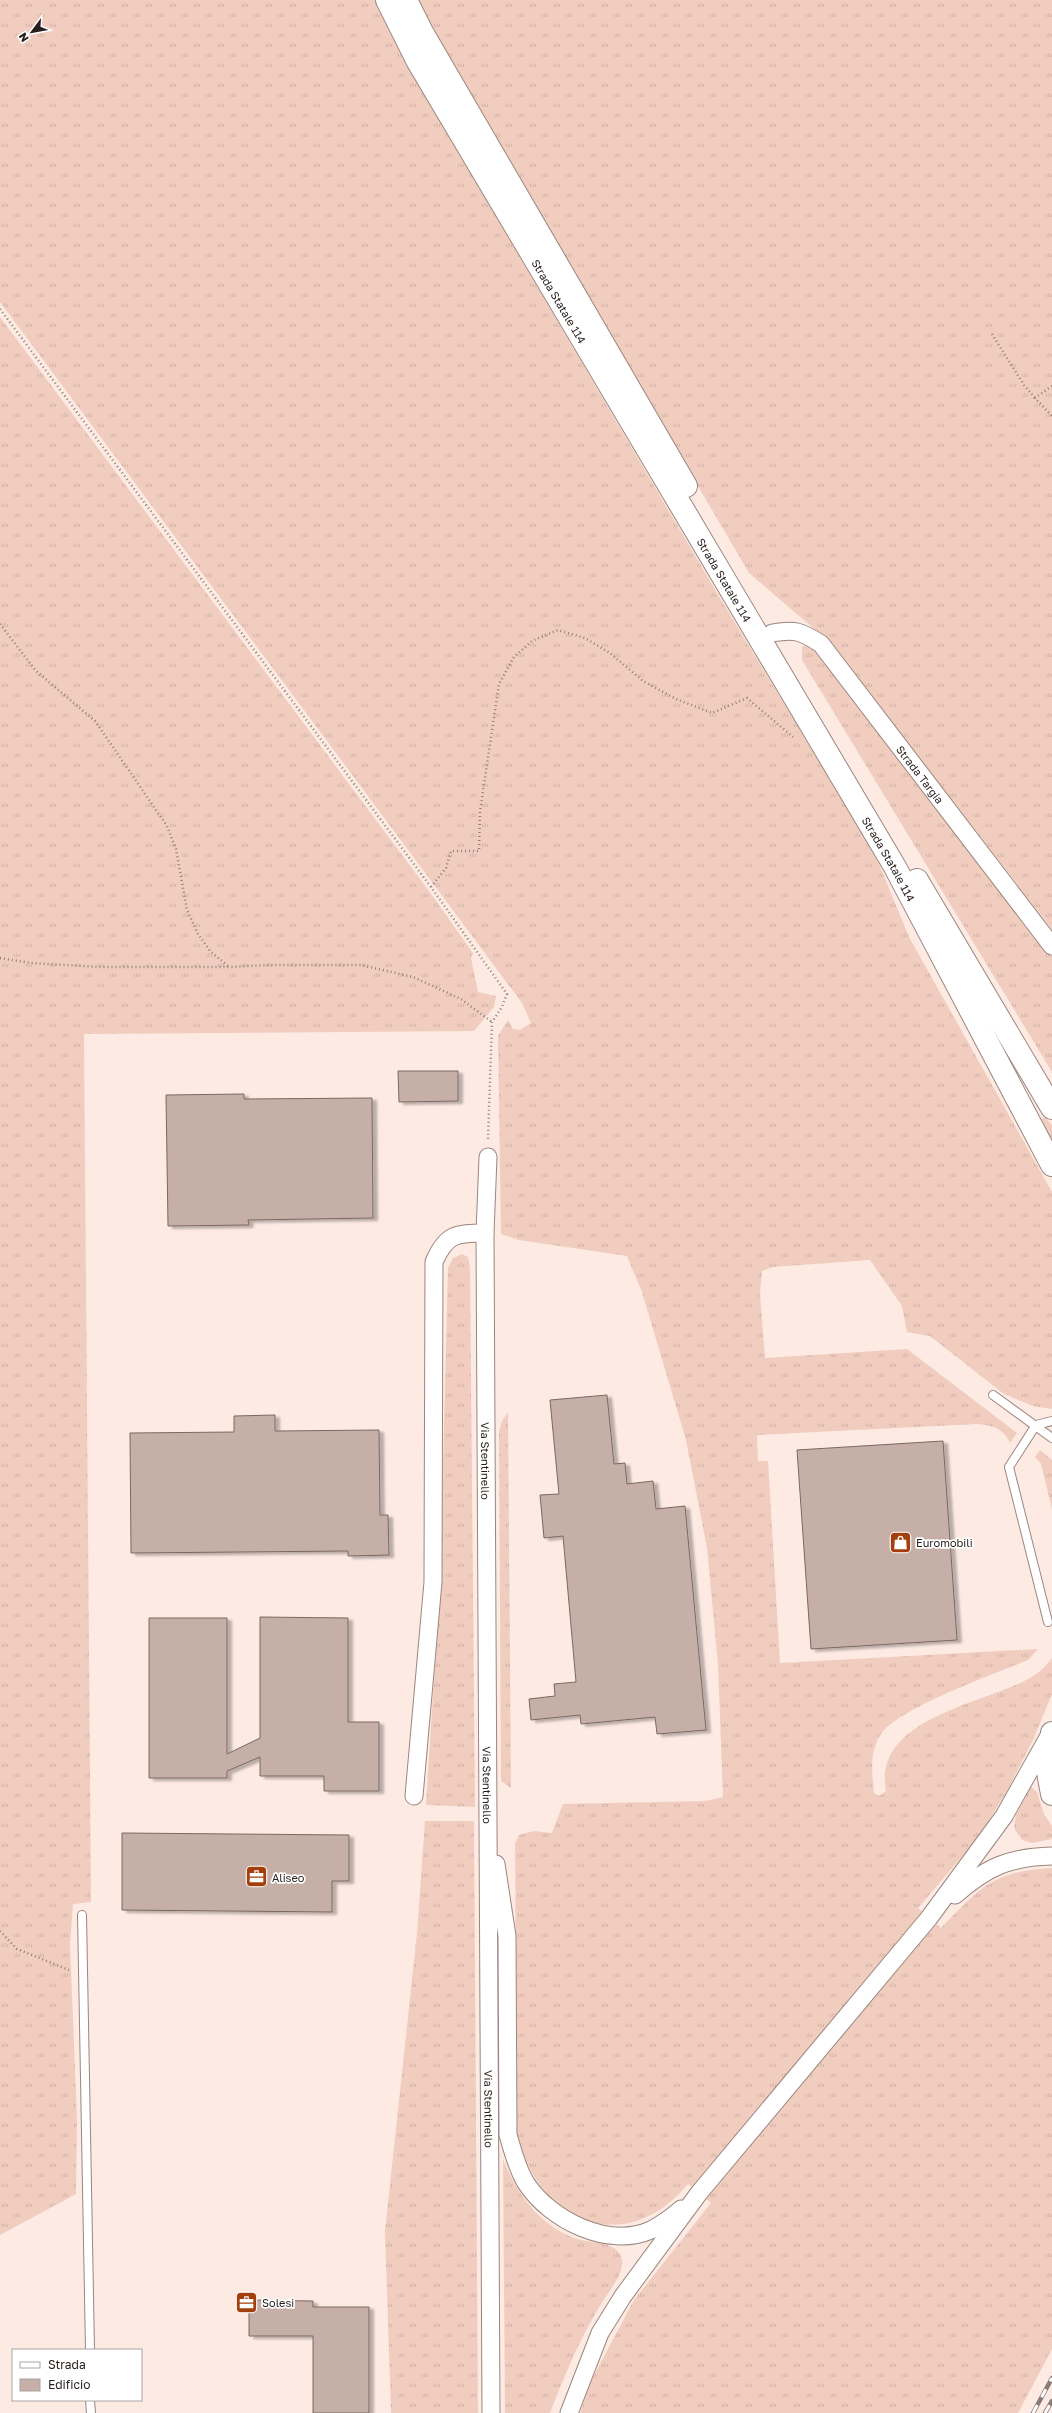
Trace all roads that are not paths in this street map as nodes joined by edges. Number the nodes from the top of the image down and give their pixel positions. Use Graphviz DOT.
graph roads {
  1 [pos="386,0"];
  2 [pos="406,0"];
  3 [pos="772,633"];
  4 [pos="1052,946"];
  5 [pos="1052,1108"];
  6 [pos="488,1157"];
  7 [pos="1052,1165"];
  8 [pos="485,1233"];
  9 [pos="993,1395"];
  10 [pos="1052,1421"];
  11 [pos="1036,1426"];
  12 [pos="1052,1438"];
  13 [pos="1048,1622"];
  14 [pos="1052,1732"];
  15 [pos="1052,1794"];
  16 [pos="414,1796"];
  17 [pos="486,1808"];
  18 [pos="1052,1856"];
  19 [pos="82,1915"];
  20 [pos="929,1918"];
  21 [pos="699,2193"];
  22 [pos="90,2349"];
  23 [pos="90,2401"];
  24 [pos="91,2413"];
  25 [pos="491,2413"];
  26 [pos="569,2413"];
  1 -- 7 [label="main road, Strada Statale 114"];
  2 -- 3 [label="main road, Strada Statale 114"];
  3 -- 4 [label="street, Strada Targia"];
  3 -- 5 [label="main road, Strada Statale 114"];
  6 -- 8 [label="street, Via Stentinello"];
  8 -- 16 [label="street"];
  8 -- 17 [label="street, Via Stentinello"];
  9 -- 11 [label="lane"];
  10 -- 11 [label="lane"];
  11 -- 12 [label="lane"];
  11 -- 13 [label="lane"];
  14 -- 15 [label="main road"];
  14 -- 20 [label="street"];
  17 -- 21 [label="street"];
  17 -- 25 [label="street, Via Stentinello"];
  18 -- 20 [label="street"];
  19 -- 22 [label="lane"];
  20 -- 21 [label="street"];
  21 -- 26 [label="street"];
  23 -- 24 [label="lane"];
}
